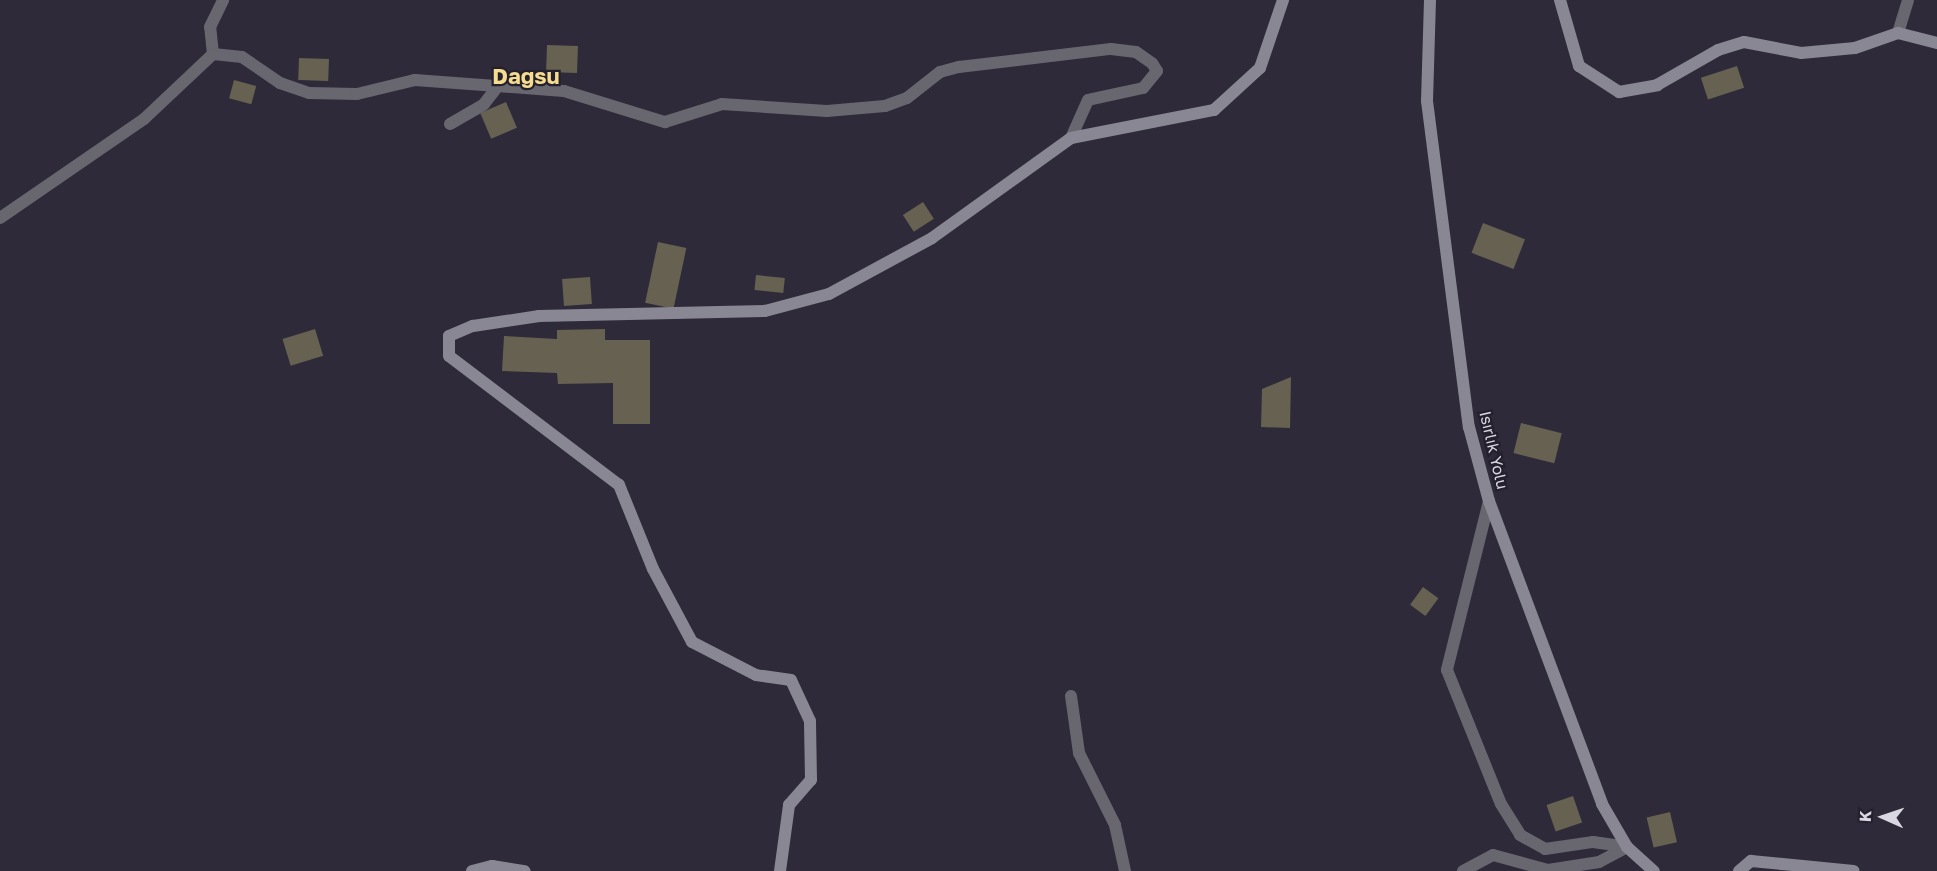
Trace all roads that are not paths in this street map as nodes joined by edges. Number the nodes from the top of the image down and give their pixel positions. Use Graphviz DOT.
graph roads {
  1 [pos="223,0"];
  2 [pos="1283,0"];
  3 [pos="1430,0"];
  4 [pos="1560,0"];
  5 [pos="1908,0"];
  6 [pos="1898,33"];
  7 [pos="1937,44"];
  8 [pos="213,54"];
  9 [pos="495,90"];
  10 [pos="450,124"];
  11 [pos="1071,138"];
  12 [pos="0,218"];
  13 [pos="1489,501"];
  14 [pos="1071,696"];
  15 [pos="1627,847"];
  16 [pos="472,871"];
  17 [pos="525,871"];
  18 [pos="780,871"];
  19 [pos="1125,871"];
  20 [pos="1463,871"];
  21 [pos="1654,871"];
  22 [pos="1738,871"];
  23 [pos="1854,871"];
  1 -- 8 [label="street"];
  2 -- 11 [label="street"];
  3 -- 13 [label="street, Isırlık Yolu"];
  4 -- 6 [label="street"];
  5 -- 6 [label="street"];
  6 -- 7 [label="street"];
  8 -- 9 [label="street"];
  8 -- 12 [label="street"];
  9 -- 10 [label="street"];
  9 -- 11 [label="street"];
  11 -- 18 [label="street"];
  13 -- 15 [label="street, Isırlık Yolu"];
  13 -- 15 [label="street"];
  14 -- 19 [label="street"];
  15 -- 20 [label="street"];
  15 -- 21 [label="street, Isırlık Yolu"];
  16 -- 17 [label="street"];
  22 -- 23 [label="street"];
}
